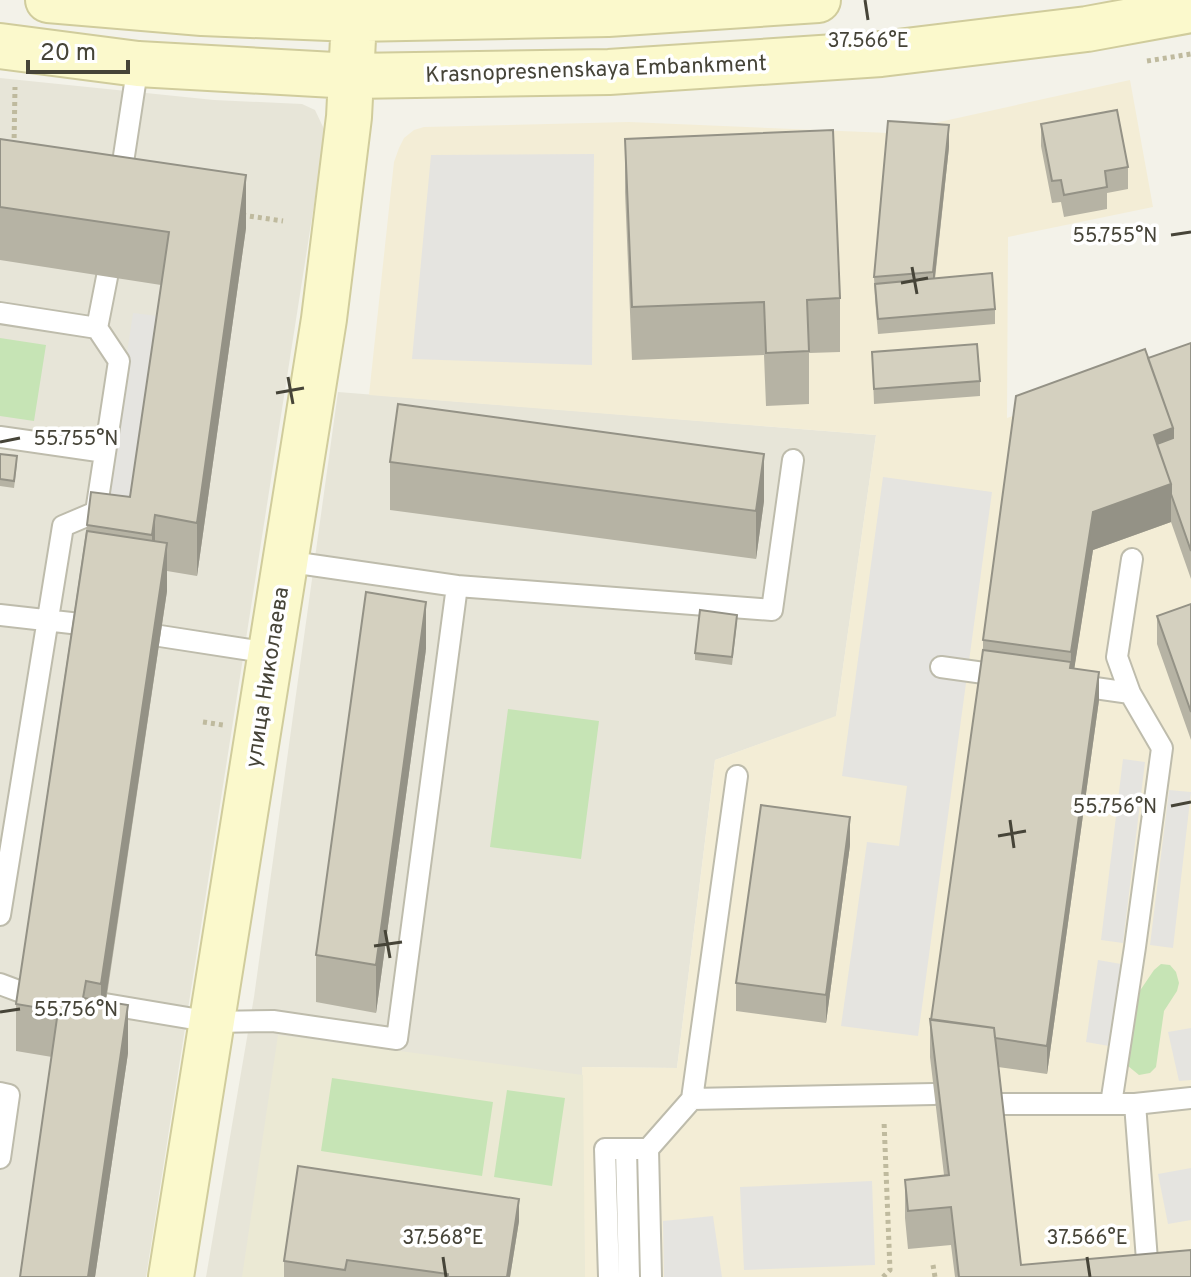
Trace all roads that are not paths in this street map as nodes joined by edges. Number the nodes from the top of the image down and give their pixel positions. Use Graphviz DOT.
graph roads {
  1 [pos="48,0"];
  2 [pos="818,0"];
  3 [pos="1191,10"];
  4 [pos="354,19"];
  5 [pos="0,46"];
  6 [pos="138,64"];
  7 [pos="352,76"];
  8 [pos="118,197"];
  9 [pos="107,277"];
  10 [pos="0,313"];
  11 [pos="97,328"];
  12 [pos="0,437"];
  13 [pos="105,452"];
  14 [pos="793,460"];
  15 [pos="1132,559"];
  16 [pos="284,561"];
  17 [pos="457,586"];
  18 [pos="0,615"];
  19 [pos="48,620"];
  20 [pos="80,624"];
  21 [pos="160,636"];
  22 [pos="270,653"];
  23 [pos="941,667"];
  24 [pos="984,673"];
  25 [pos="1072,685"];
  26 [pos="1130,693"];
  27 [pos="737,776"];
  28 [pos="0,915"];
  29 [pos="0,984"];
  30 [pos="24,993"];
  31 [pos="105,1004"];
  32 [pos="212,1022"];
  33 [pos="0,1093"];
  34 [pos="934,1094"];
  35 [pos="1191,1098"];
  36 [pos="692,1099"];
  37 [pos="998,1104"];
  38 [pos="1111,1104"];
  39 [pos="1135,1104"];
  40 [pos="626,1149"];
  41 [pos="648,1149"];
  42 [pos="0,1158"];
  43 [pos="1148,1273"];
  44 [pos="171,1277"];
  45 [pos="609,1277"];
  46 [pos="629,1277"];
  47 [pos="651,1277"];
  1 -- 4 [label="main road"];
  2 -- 4 [label="main road"];
  3 -- 7 [label="main road, Krasnopresnenskaya Embankment"];
  4 -- 7 [label="main road, улица Николаева"];
  5 -- 6 [label="main road, Krasnopresnenskaya Embankment"];
  6 -- 7 [label="main road, Krasnopresnenskaya Embankment"];
  6 -- 8 [label="lane"];
  7 -- 16 [label="main road, улица Николаева"];
  9 -- 11 [label="lane"];
  10 -- 11 [label="lane"];
  11 -- 13 [label="lane"];
  12 -- 13 [label="lane"];
  13 -- 19 [label="lane"];
  14 -- 17 [label="lane"];
  15 -- 26 [label="lane"];
  16 -- 17 [label="lane"];
  16 -- 22 [label="main road, улица Николаева"];
  17 -- 32 [label="lane"];
  18 -- 19 [label="lane"];
  19 -- 20 [label="lane"];
  19 -- 28 [label="lane"];
  21 -- 22 [label="lane"];
  22 -- 32 [label="main road, улица Николаева"];
  23 -- 24 [label="lane"];
  25 -- 26 [label="lane"];
  26 -- 38 [label="lane"];
  27 -- 36 [label="lane"];
  29 -- 30 [label="lane"];
  31 -- 32 [label="lane"];
  32 -- 44 [label="main road, улица Николаева"];
  33 -- 42 [label="lane"];
  34 -- 36 [label="lane"];
  35 -- 39 [label="lane"];
  36 -- 41 [label="lane"];
  37 -- 38 [label="lane"];
  38 -- 39 [label="lane"];
  39 -- 43 [label="lane"];
  40 -- 41 [label="lane"];
  40 -- 45 [label="lane"];
  40 -- 46 [label="lane"];
  41 -- 47 [label="lane"];
}
